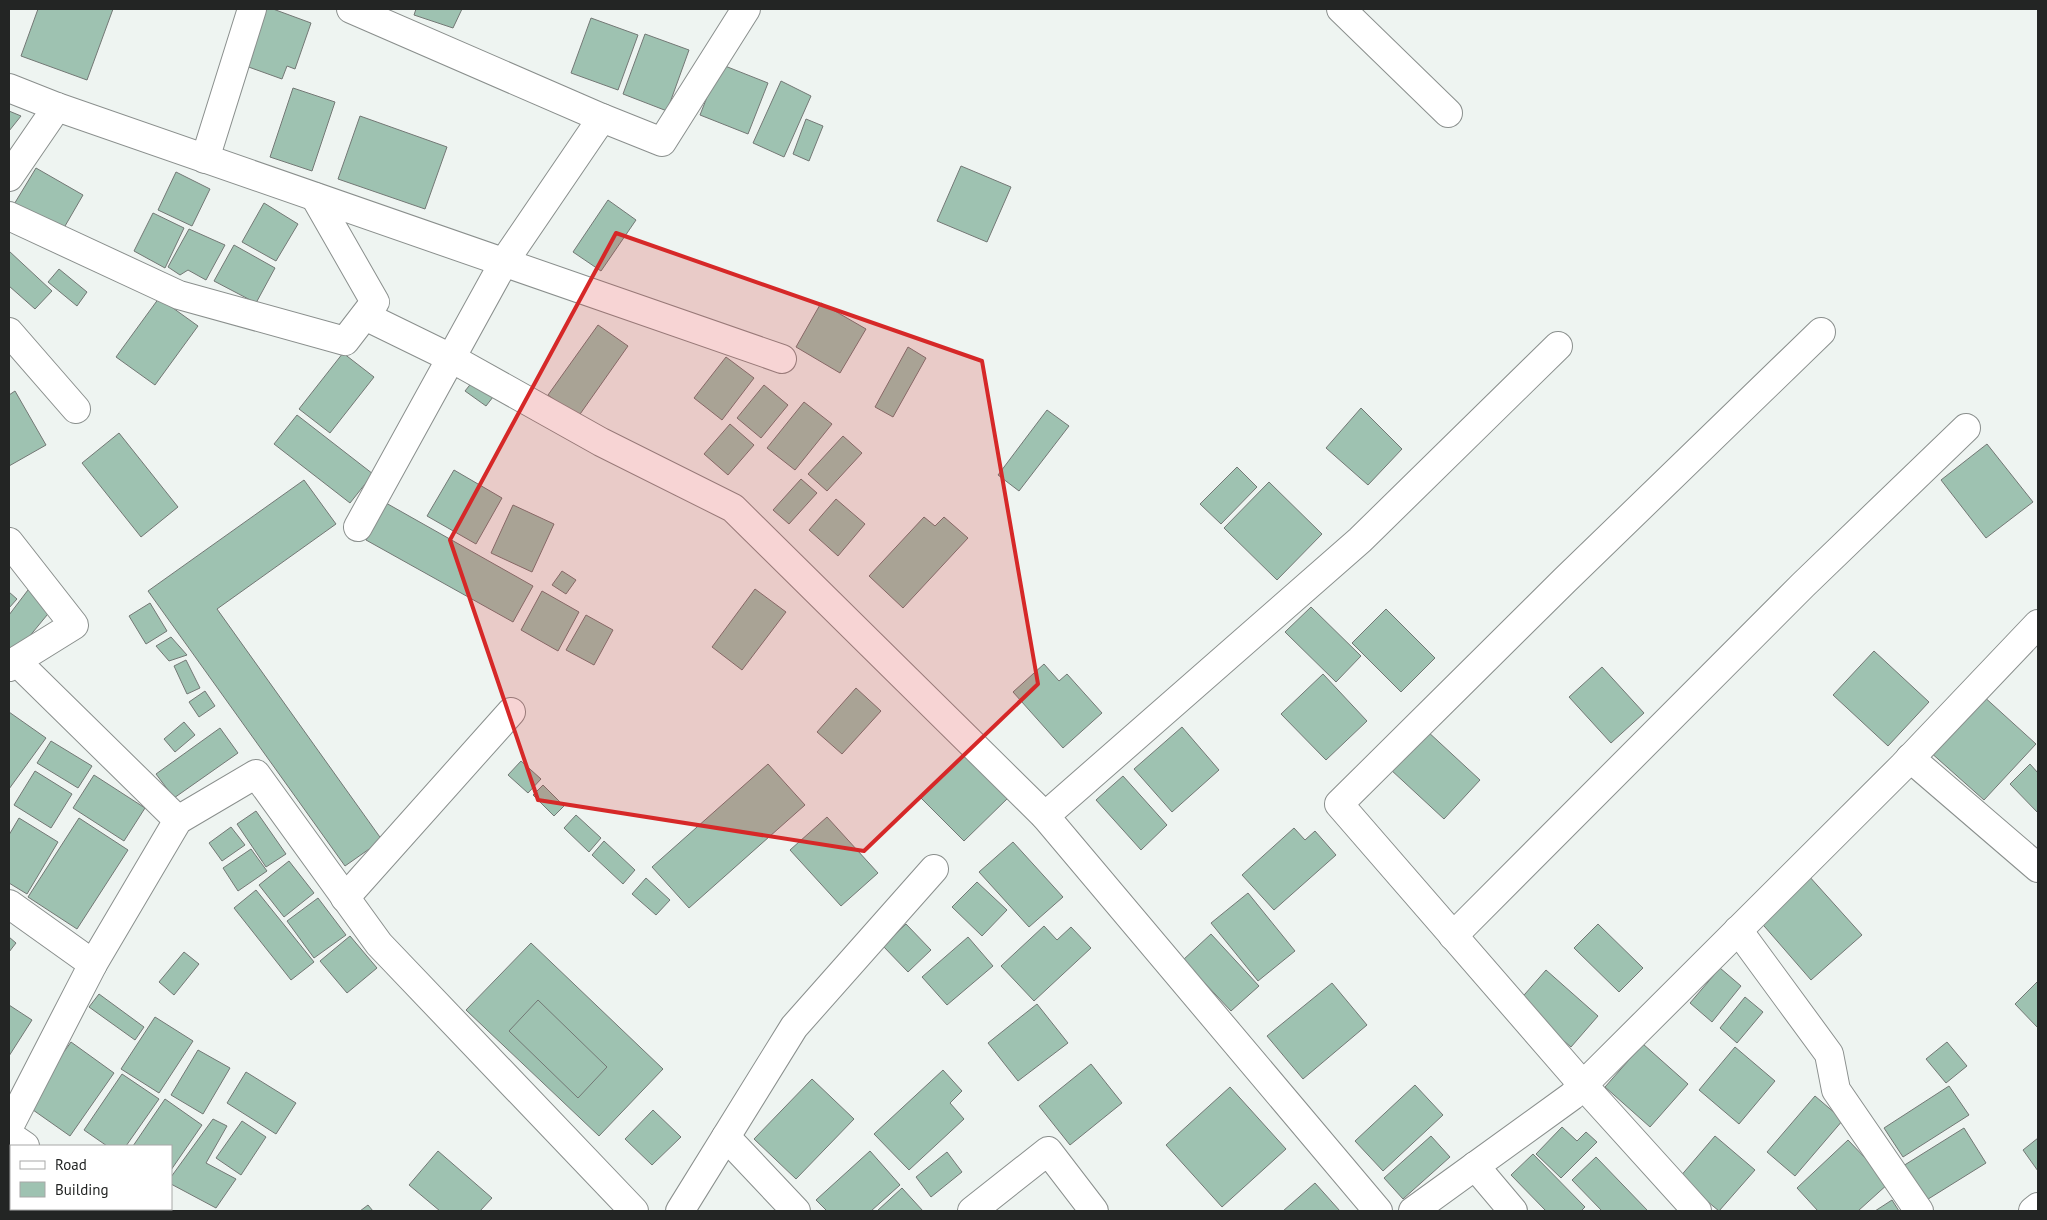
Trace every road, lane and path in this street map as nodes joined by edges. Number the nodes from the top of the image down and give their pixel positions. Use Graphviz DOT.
graph roads {
  1 [pos="252,9"];
  2 [pos="351,9"];
  3 [pos="746,9"];
  4 [pos="1341,9"];
  5 [pos="9,88"];
  6 [pos="57,108"];
  7 [pos="1448,113"];
  8 [pos="602,118"];
  9 [pos="205,159"];
  10 [pos="9,177"];
  11 [pos="315,197"];
  12 [pos="9,216"];
  13 [pos="504,262"];
  14 [pos="365,316"];
  15 [pos="9,332"];
  16 [pos="1820,332"];
  17 [pos="1558,346"];
  18 [pos="451,358"];
  19 [pos="782,359"];
  20 [pos="76,409"];
  21 [pos="1966,428"];
  22 [pos="358,527"];
  23 [pos="9,542"];
  24 [pos="2038,624"];
  25 [pos="12,664"];
  26 [pos="511,712"];
  27 [pos="1910,758"];
  28 [pos="1046,816"];
  29 [pos="178,820"];
  30 [pos="2038,868"];
  31 [pos="934,869"];
  32 [pos="345,898"];
  33 [pos="9,904"];
  34 [pos="1738,930"];
  35 [pos="1453,936"];
  36 [pos="93,964"];
  37 [pos="1583,1085"];
  38 [pos="9,1127"];
  39 [pos="9,1135"];
  40 [pos="726,1137"];
  41 [pos="24,1145"];
  42 [pos="1475,1166"];
  43 [pos="2038,1207"];
  44 [pos="634,1211"];
  45 [pos="680,1211"];
  46 [pos="796,1211"];
  47 [pos="972,1211"];
  48 [pos="1094,1211"];
  49 [pos="1378,1211"];
  50 [pos="1413,1211"];
  51 [pos="1513,1211"];
  52 [pos="1697,1211"];
  53 [pos="1919,1211"];
  54 [pos="2033,1211"];
  1 -- 9 [label="street"];
  2 -- 8 [label="street"];
  3 -- 8 [label="street"];
  4 -- 7 [label="street"];
  5 -- 6 [label="street"];
  6 -- 9 [label="street"];
  6 -- 10 [label="street"];
  8 -- 13 [label="street"];
  9 -- 11 [label="street"];
  11 -- 13 [label="street"];
  11 -- 14 [label="street"];
  12 -- 14 [label="street"];
  13 -- 18 [label="street"];
  13 -- 19 [label="street"];
  14 -- 18 [label="street"];
  15 -- 20 [label="street"];
  16 -- 35 [label="street"];
  17 -- 28 [label="street"];
  18 -- 22 [label="street"];
  18 -- 28 [label="street"];
  21 -- 35 [label="street"];
  23 -- 25 [label="street"];
  24 -- 27 [label="street"];
  25 -- 29 [label="street"];
  26 -- 32 [label="street"];
  27 -- 30 [label="street"];
  27 -- 34 [label="street"];
  28 -- 49 [label="street"];
  29 -- 32 [label="street"];
  29 -- 36 [label="street"];
  31 -- 40 [label="street"];
  32 -- 44 [label="street"];
  33 -- 36 [label="street"];
  34 -- 37 [label="street"];
  34 -- 53 [label="street"];
  35 -- 37 [label="street"];
  36 -- 38 [label="street"];
  37 -- 42 [label="street"];
  37 -- 52 [label="street"];
  39 -- 41 [label="street"];
  40 -- 45 [label="street"];
  40 -- 46 [label="street"];
  42 -- 50 [label="street"];
  42 -- 51 [label="street"];
  43 -- 54 [label="street"];
  47 -- 48 [label="street"];
}
